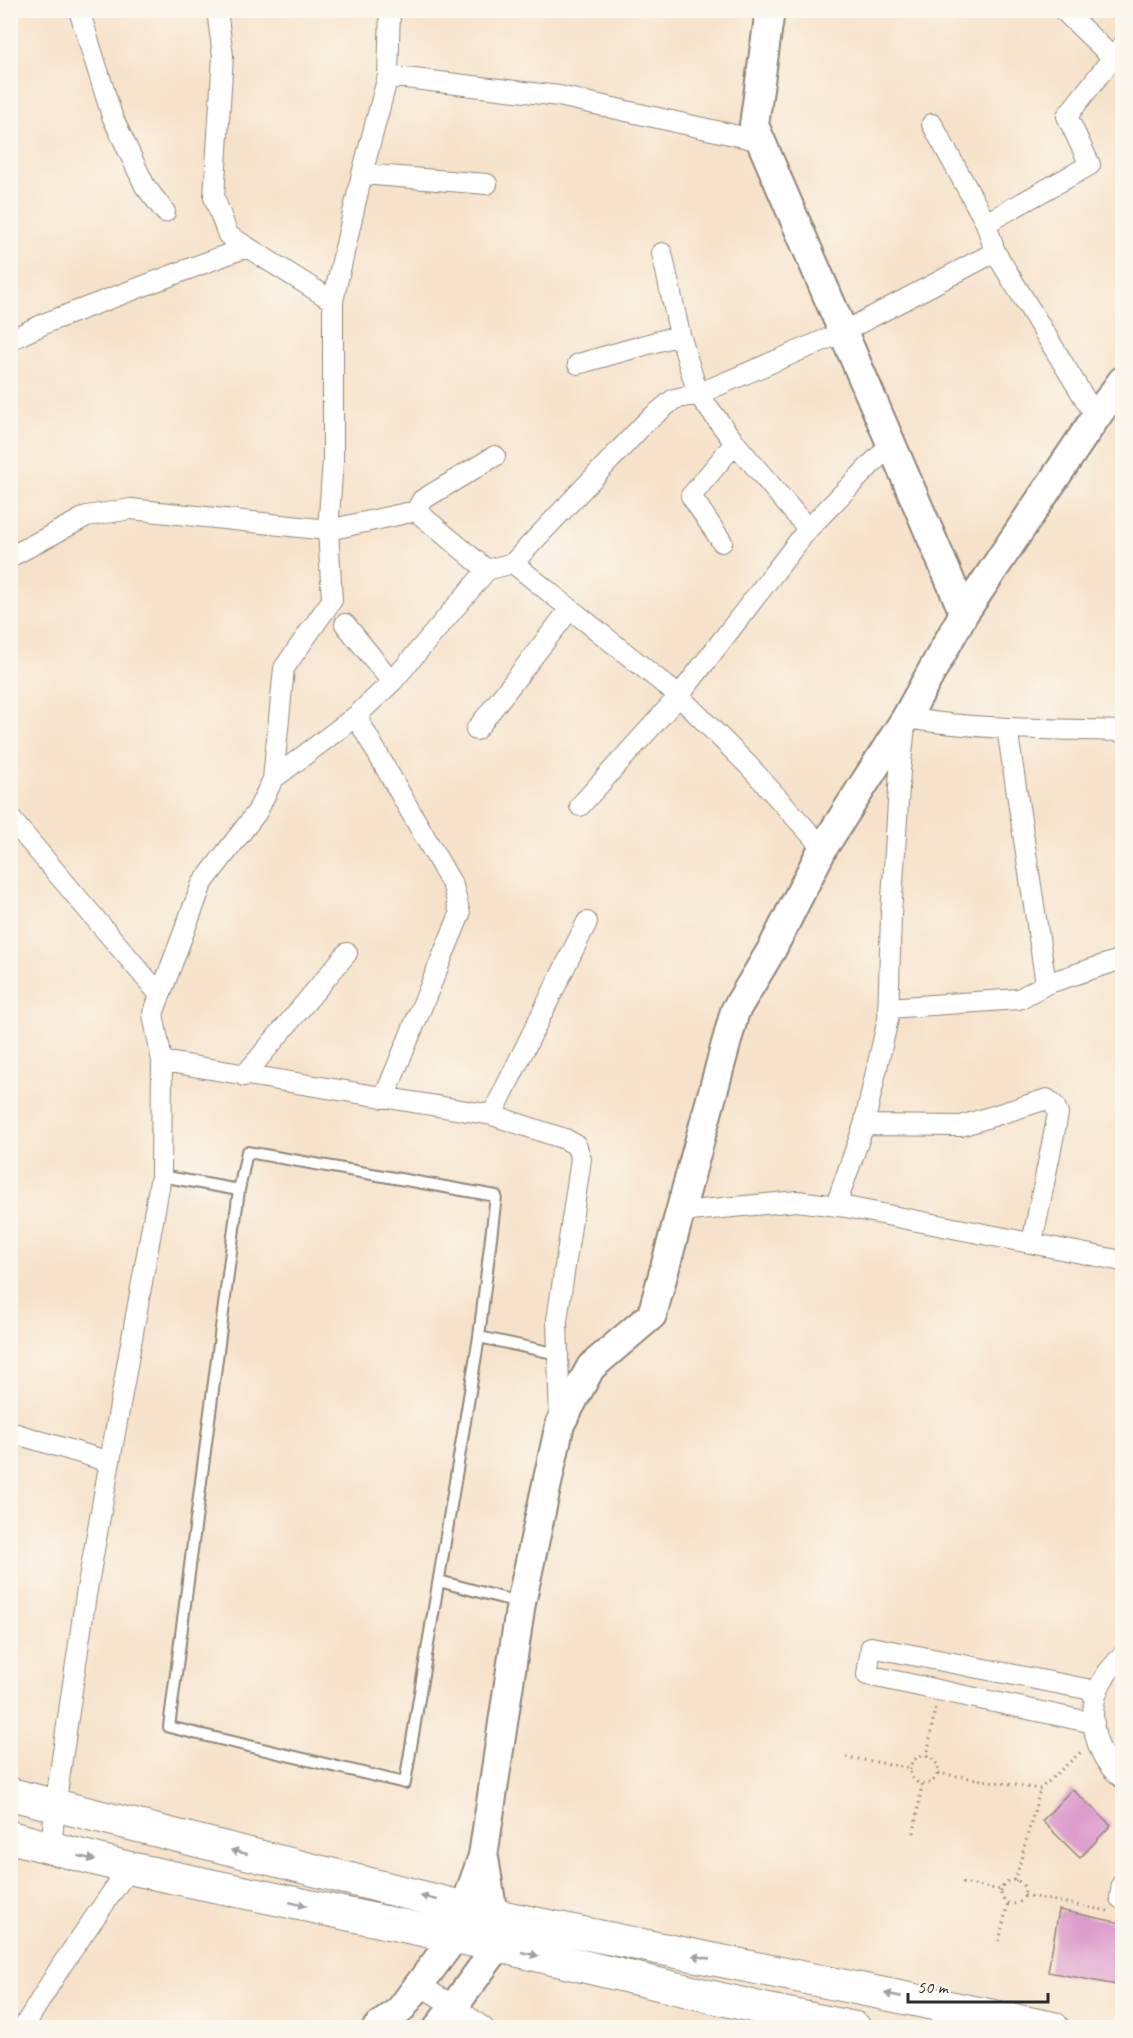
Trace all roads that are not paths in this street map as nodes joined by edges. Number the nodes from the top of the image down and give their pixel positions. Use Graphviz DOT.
graph roads {
  1 [pos="79,10"];
  2 [pos="217,10"];
  3 [pos="390,10"];
  4 [pos="770,10"];
  5 [pos="1063,10"];
  6 [pos="1118,52"];
  7 [pos="388,76"];
  8 [pos="933,124"];
  9 [pos="761,141"];
  10 [pos="362,174"];
  11 [pos="487,184"];
  12 [pos="165,212"];
  13 [pos="986,223"];
  14 [pos="247,247"];
  15 [pos="994,252"];
  16 [pos="662,253"];
  17 [pos="333,301"];
  18 [pos="843,332"];
  19 [pos="681,335"];
  20 [pos="10,340"];
  21 [pos="578,364"];
  22 [pos="698,394"];
  23 [pos="1112,403"];
  24 [pos="735,443"];
  25 [pos="891,444"];
  26 [pos="495,456"];
  27 [pos="416,511"];
  28 [pos="808,529"];
  29 [pos="328,530"];
  30 [pos="723,542"];
  31 [pos="10,557"];
  32 [pos="513,563"];
  33 [pos="488,570"];
  34 [pos="570,609"];
  35 [pos="964,613"];
  36 [pos="345,624"];
  37 [pos="393,682"];
  38 [pos="679,696"];
  39 [pos="356,716"];
  40 [pos="906,718"];
  41 [pos="1007,728"];
  42 [pos="476,730"];
  43 [pos="1122,730"];
  44 [pos="273,779"];
  45 [pos="580,806"];
  46 [pos="10,818"];
  47 [pos="823,848"];
  48 [pos="587,922"];
  49 [pos="347,953"];
  50 [pos="1122,959"];
  51 [pos="1046,984"];
  52 [pos="160,995"];
  53 [pos="888,1008"];
  54 [pos="162,1061"];
  55 [pos="244,1076"];
  56 [pos="384,1098"];
  57 [pos="492,1115"];
  58 [pos="864,1125"];
  59 [pos="161,1176"];
  60 [pos="240,1190"];
  61 [pos="836,1206"];
  62 [pos="680,1212"];
  63 [pos="1032,1243"];
  64 [pos="1122,1261"];
  65 [pos="479,1337"];
  66 [pos="558,1354"];
  67 [pos="560,1425"];
  68 [pos="10,1432"];
  69 [pos="110,1461"];
  70 [pos="439,1581"];
  71 [pos="521,1603"];
  72 [pos="1122,1656"];
  73 [pos="1097,1691"];
  74 [pos="1095,1731"];
  75 [pos="1122,1778"];
  76 [pos="10,1794"];
  77 [pos="56,1807"];
  78 [pos="10,1837"];
  79 [pos="51,1849"];
  80 [pos="129,1868"];
  81 [pos="480,1911"];
  82 [pos="454,1938"];
  83 [pos="498,1946"];
  84 [pos="419,1985"];
  85 [pos="446,2017"];
  86 [pos="23,2028"];
  87 [pos="377,2028"];
  88 [pos="484,2028"];
  89 [pos="855,2028"];
  90 [pos="1053,2028"];
  1 -- 12 [label="street"];
  2 -- 14 [label="street"];
  3 -- 7 [label="street"];
  4 -- 9 [label="street"];
  5 -- 6 [label="street"];
  6 -- 13 [label="street"];
  7 -- 9 [label="street"];
  7 -- 10 [label="street"];
  8 -- 13 [label="street"];
  9 -- 18 [label="street"];
  10 -- 11 [label="street"];
  10 -- 17 [label="street"];
  13 -- 15 [label="street"];
  14 -- 17 [label="street"];
  14 -- 20 [label="street"];
  15 -- 18 [label="street"];
  15 -- 23 [label="street"];
  16 -- 19 [label="street"];
  17 -- 29 [label="street"];
  18 -- 22 [label="street"];
  18 -- 25 [label="street"];
  19 -- 21 [label="street"];
  19 -- 22 [label="street"];
  22 -- 24 [label="street"];
  22 -- 32 [label="street"];
  23 -- 35 [label="street"];
  24 -- 28 [label="street"];
  24 -- 30 [label="street"];
  25 -- 28 [label="street"];
  25 -- 35 [label="street"];
  26 -- 27 [label="street"];
  27 -- 29 [label="street"];
  27 -- 33 [label="street"];
  28 -- 38 [label="street"];
  29 -- 31 [label="street"];
  29 -- 44 [label="street"];
  32 -- 33 [label="street"];
  32 -- 34 [label="street"];
  33 -- 37 [label="street"];
  34 -- 38 [label="street"];
  34 -- 42 [label="street"];
  35 -- 40 [label="street"];
  36 -- 37 [label="street"];
  37 -- 39 [label="street"];
  38 -- 45 [label="street"];
  38 -- 47 [label="street"];
  39 -- 44 [label="street"];
  39 -- 56 [label="street"];
  40 -- 41 [label="street"];
  40 -- 47 [label="street"];
  40 -- 53 [label="street"];
  41 -- 43 [label="street"];
  41 -- 51 [label="street"];
  44 -- 52 [label="street"];
  46 -- 52 [label="street"];
  47 -- 62 [label="street"];
  48 -- 57 [label="street"];
  49 -- 55 [label="street"];
  50 -- 51 [label="street"];
  51 -- 53 [label="street"];
  52 -- 54 [label="street"];
  53 -- 58 [label="street"];
  54 -- 55 [label="street"];
  54 -- 59 [label="street"];
  55 -- 56 [label="street"];
  56 -- 57 [label="street"];
  57 -- 66 [label="street"];
  58 -- 61 [label="street"];
  58 -- 63 [label="street"];
  59 -- 60 [label="lane"];
  59 -- 69 [label="street"];
  60 -- 65 [label="lane"];
  60 -- 70 [label="lane"];
  61 -- 62 [label="street"];
  61 -- 63 [label="street"];
  62 -- 67 [label="street"];
  63 -- 64 [label="street"];
  65 -- 66 [label="lane"];
  65 -- 70 [label="lane"];
  66 -- 67 [label="street"];
  67 -- 71 [label="street"];
  68 -- 69 [label="street"];
  69 -- 77 [label="street"];
  70 -- 71 [label="lane"];
  71 -- 81 [label="street"];
  72 -- 73 [label="street"];
  73 -- 74 [label="street"];
  73 -- 74 [label="street"];
  74 -- 75 [label="street"];
  76 -- 77 [label="main road"];
  77 -- 79 [label="street"];
  81 -- 77 [label="main road, one-way"];
  78 -- 79 [label="main road"];
  79 -- 80 [label="main road, one-way"];
  80 -- 82 [label="main road, one-way"];
  80 -- 86 [label="street"];
  81 -- 82 [label="street"];
  81 -- 83 [label="street"];
  90 -- 81 [label="main road, one-way"];
  82 -- 83 [label="main road"];
  82 -- 84 [label="street"];
  83 -- 85 [label="street"];
  83 -- 89 [label="main road, one-way"];
  84 -- 85 [label="street"];
  84 -- 87 [label="street"];
  85 -- 88 [label="street"];
}
